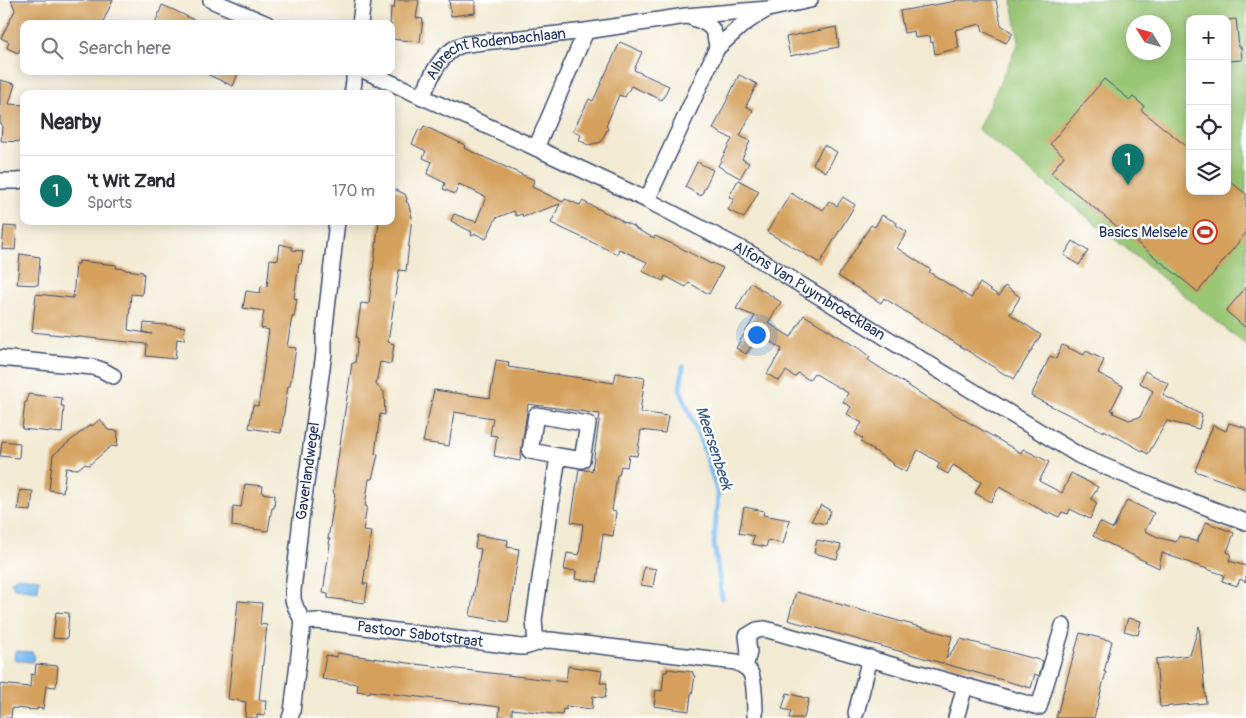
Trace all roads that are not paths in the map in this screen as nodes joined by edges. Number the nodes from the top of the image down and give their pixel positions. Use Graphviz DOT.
graph roads {
  1 [pos="211,0"];
  2 [pos="363,0"];
  3 [pos="810,0"];
  4 [pos="768,9"];
  5 [pos="686,16"];
  6 [pos="258,20"];
  7 [pos="360,20"];
  8 [pos="586,31"];
  9 [pos="717,48"];
  10 [pos="354,75"];
  11 [pos="374,75"];
  12 [pos="353,90"];
  13 [pos="422,97"];
  14 [pos="536,148"];
  15 [pos="20,180"];
  16 [pos="0,181"];
  17 [pos="647,200"];
  18 [pos="337,225"];
  19 [pos="0,358"];
  20 [pos="113,376"];
  21 [pos="558,456"];
  22 [pos="1246,522"];
  23 [pos="304,622"];
  24 [pos="1063,626"];
  25 [pos="536,643"];
  26 [pos="870,658"];
  27 [pos="745,667"];
  28 [pos="965,686"];
  29 [pos="856,713"];
  30 [pos="290,718"];
  31 [pos="755,718"];
  32 [pos="956,718"];
  1 -- 6 [label="street"];
  2 -- 7 [label="street"];
  3 -- 4 [label="street, Albrecht Rodenbachlaan"];
  4 -- 5 [label="street, Albrecht Rodenbachlaan"];
  4 -- 9 [label="street, Albrecht Rodenbachlaan"];
  5 -- 8 [label="street, Albrecht Rodenbachlaan"];
  5 -- 9 [label="street"];
  8 -- 13 [label="street, Albrecht Rodenbachlaan"];
  8 -- 14 [label="street, Albrecht Rodenbachlaan"];
  9 -- 17 [label="street"];
  10 -- 12 [label="street"];
  11 -- 13 [label="street, Alfons Van Puymbroecklaan"];
  13 -- 14 [label="street, Alfons Van Puymbroecklaan"];
  14 -- 17 [label="street, Alfons Van Puymbroecklaan"];
  15 -- 16 [label="street"];
  17 -- 22 [label="street, Alfons Van Puymbroecklaan"];
  18 -- 23 [label="street, Gaverlandwegel"];
  19 -- 20 [label="street"];
  21 -- 25 [label="street"];
  23 -- 25 [label="street, Pastoor Sabotstraat"];
  23 -- 30 [label="street"];
  24 -- 28 [label="street"];
  25 -- 27 [label="street, Pastoor Sabotstraat"];
  26 -- 27 [label="street"];
  26 -- 28 [label="street"];
  26 -- 29 [label="street"];
  27 -- 31 [label="street"];
  28 -- 32 [label="street"];
}
